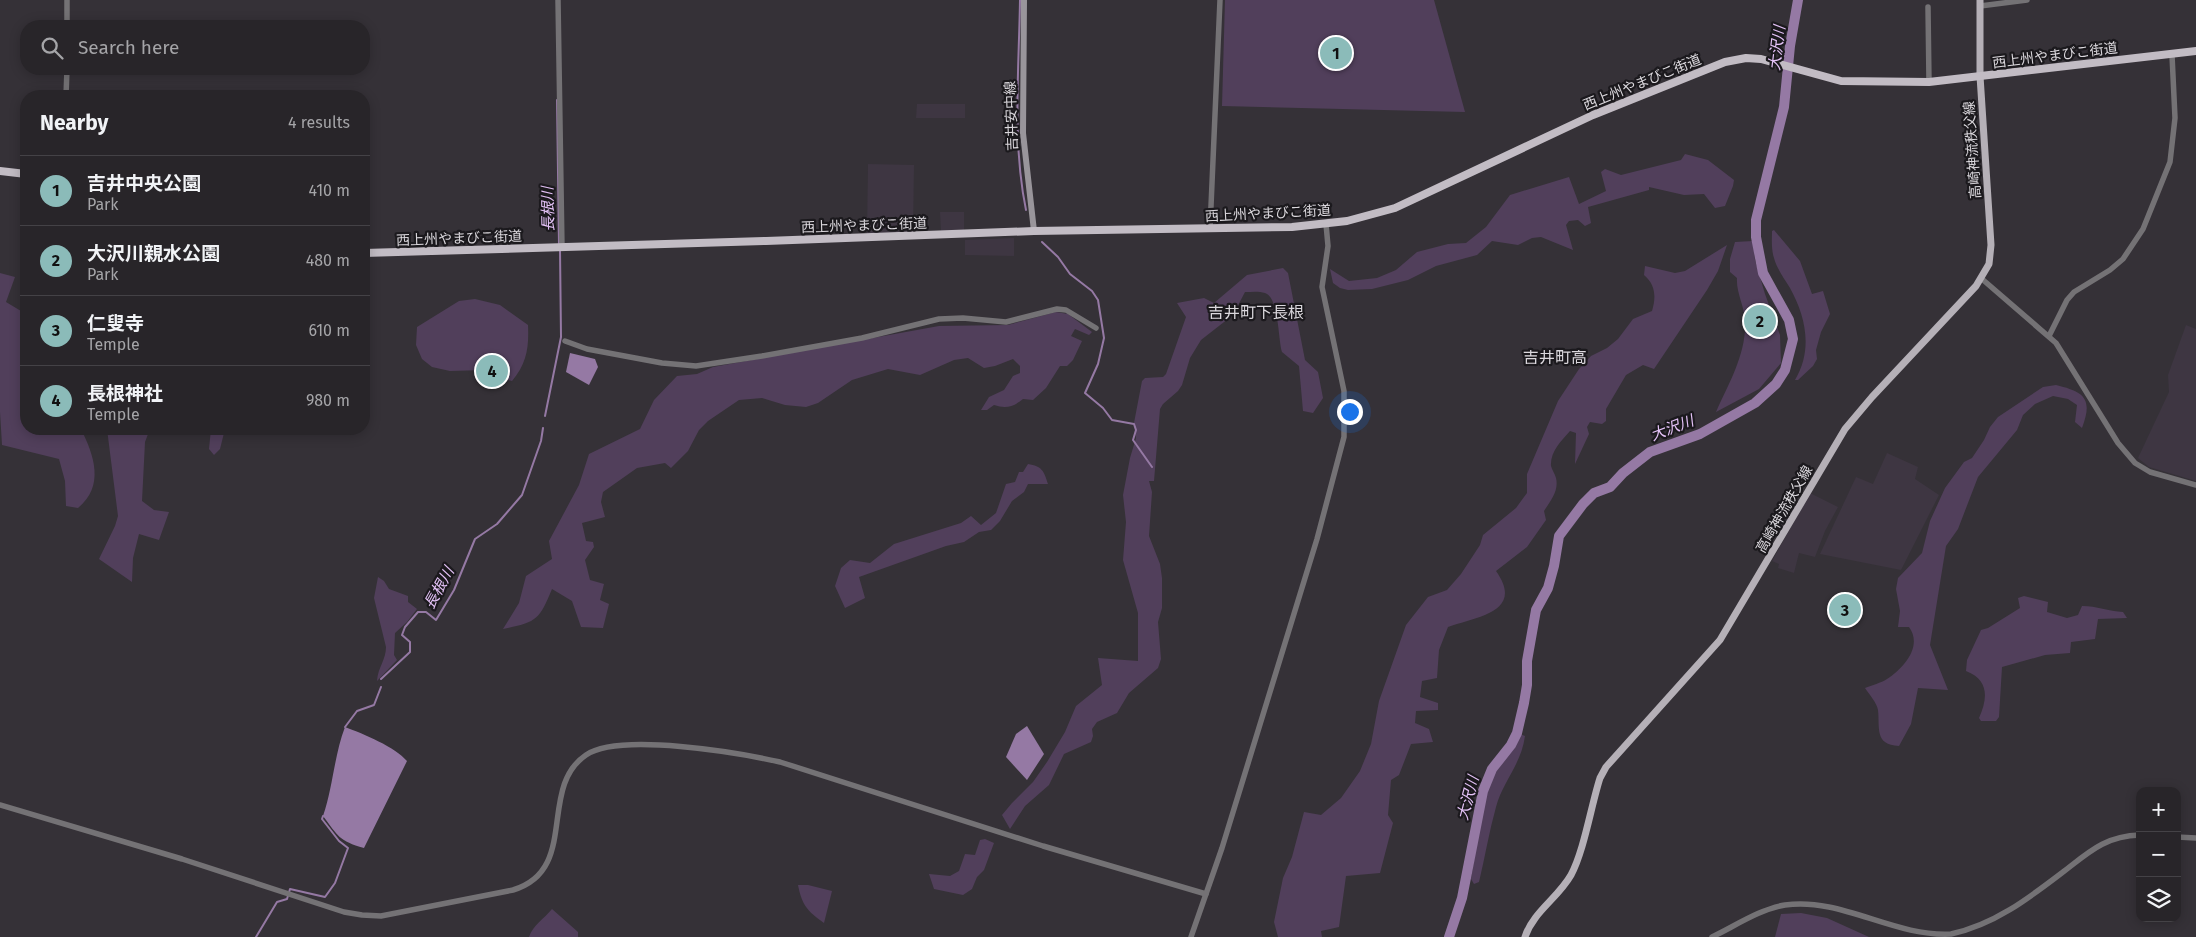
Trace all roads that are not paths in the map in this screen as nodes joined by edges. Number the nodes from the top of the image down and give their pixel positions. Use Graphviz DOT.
graph roads {
  1 [pos="67,0"];
  2 [pos="558,0"];
  3 [pos="1024,0"];
  4 [pos="1220,0"];
  5 [pos="2027,0"];
  6 [pos="1980,3"];
  7 [pos="1928,7"];
  8 [pos="67,20"];
  9 [pos="2196,51"];
  10 [pos="2172,54"];
  11 [pos="67,75"];
  12 [pos="1980,76"];
  13 [pos="1929,82"];
  14 [pos="66,90"];
  15 [pos="0,171"];
  16 [pos="20,173"];
  17 [pos="1326,224"];
  18 [pos="1210,228"];
  19 [pos="1034,231"];
  20 [pos="562,247"];
  21 [pos="370,253"];
  22 [pos="1982,279"];
  23 [pos="1096,328"];
  24 [pos="2048,336"];
  25 [pos="565,341"];
  26 [pos="2196,485"];
  27 [pos="0,805"];
  28 [pos="2136,836"];
  29 [pos="2181,837"];
  30 [pos="2196,838"];
  31 [pos="1206,894"];
  32 [pos="1191,937"];
  33 [pos="1525,937"];
  34 [pos="1712,937"];
  1 -- 8 [label="street"];
  2 -- 20 [label="street"];
  3 -- 19 [label="main road, 吉井安中線"];
  4 -- 18 [label="street"];
  5 -- 6 [label="street"];
  6 -- 12 [label="main road, 高崎神流秩父線"];
  7 -- 13 [label="street"];
  9 -- 10 [label="highway, 西上州やまびこ街道"];
  10 -- 12 [label="highway, 西上州やまびこ街道"];
  10 -- 24 [label="street"];
  11 -- 14 [label="street"];
  12 -- 13 [label="highway, 西上州やまびこ街道"];
  12 -- 22 [label="main road, 高崎神流秩父線"];
  13 -- 17 [label="highway, 西上州やまびこ街道"];
  15 -- 16 [label="highway"];
  17 -- 18 [label="highway, 西上州やまびこ街道"];
  17 -- 31 [label="street"];
  18 -- 19 [label="highway, 西上州やまびこ街道"];
  19 -- 20 [label="highway, 西上州やまびこ街道"];
  20 -- 21 [label="highway, 西上州やまびこ街道"];
  22 -- 24 [label="street"];
  22 -- 33 [label="main road, 高崎神流秩父線"];
  23 -- 25 [label="street"];
  24 -- 26 [label="street"];
  27 -- 31 [label="street"];
  28 -- 34 [label="street"];
  29 -- 30 [label="street"];
  31 -- 32 [label="street"];
}
